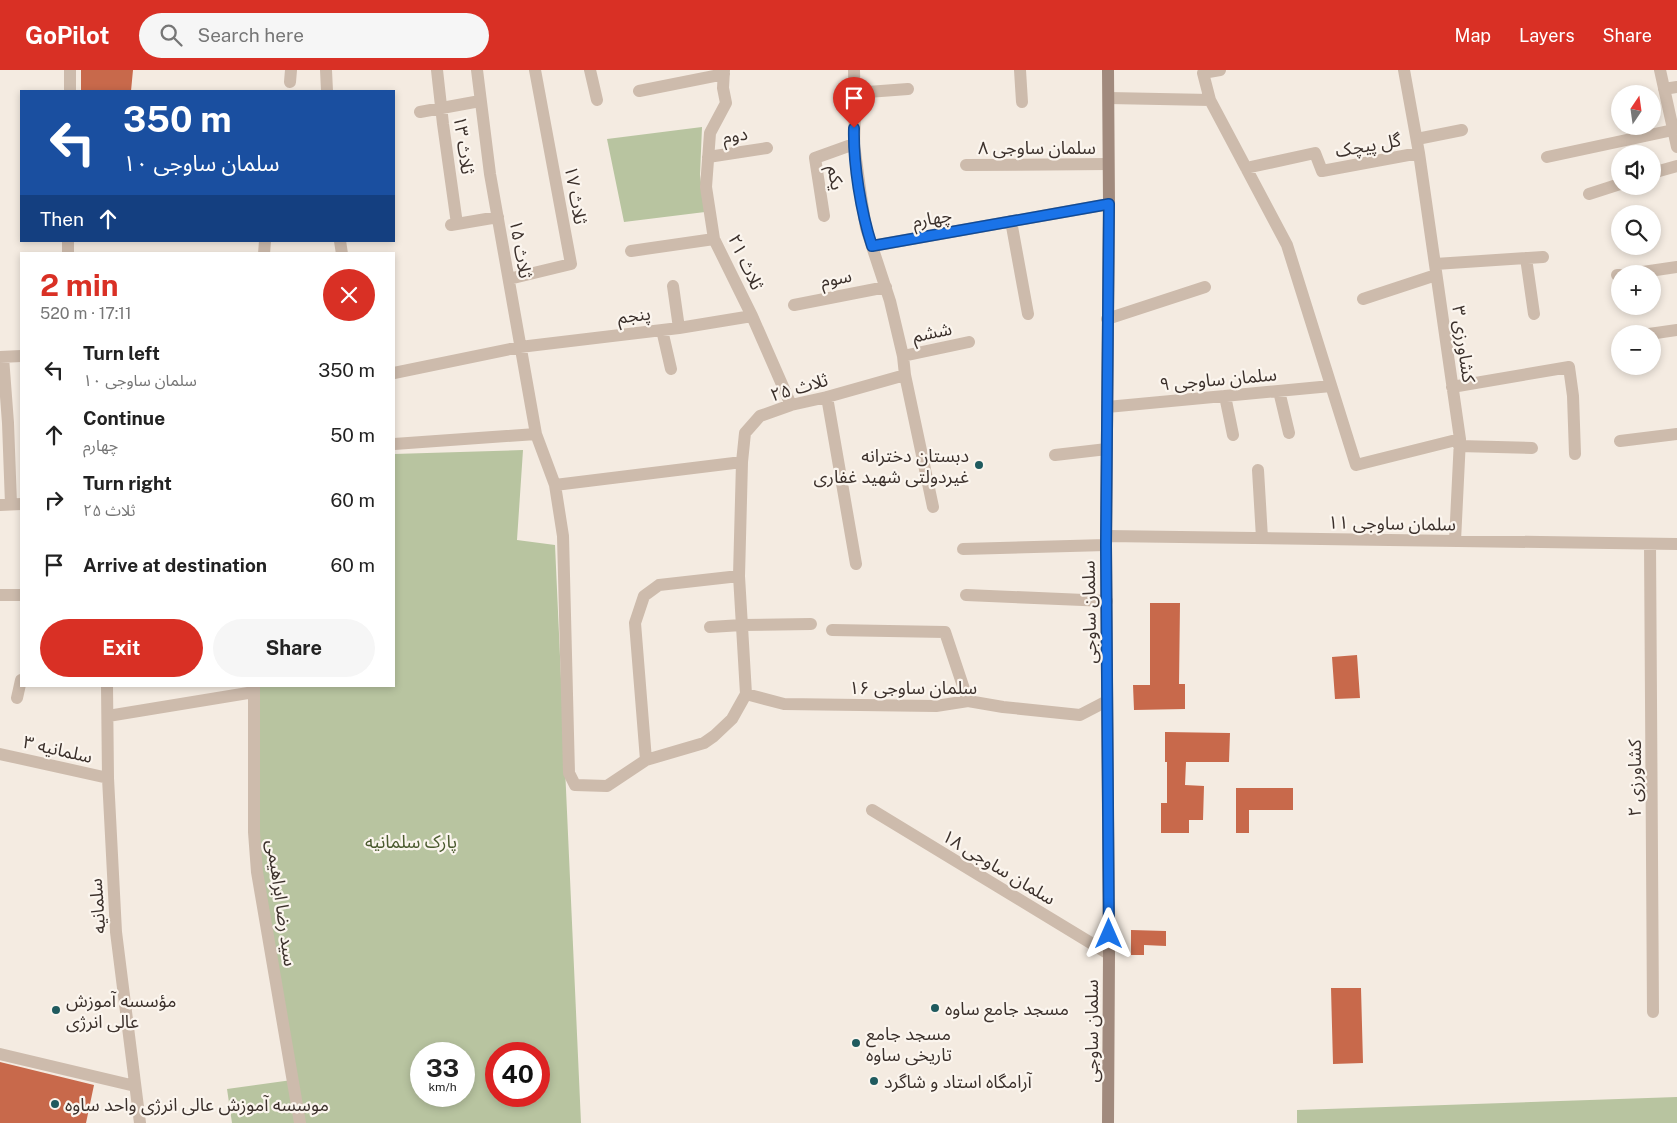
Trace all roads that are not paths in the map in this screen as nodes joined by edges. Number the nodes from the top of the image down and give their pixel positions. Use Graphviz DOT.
graph roads {
  1 [pos="70,70"];
  2 [pos="326,70"];
  3 [pos="437,70"];
  4 [pos="477,70"];
  5 [pos="535,70"];
  6 [pos="590,70"];
  7 [pos="854,70"];
  8 [pos="1020,70"];
  9 [pos="1108,70"];
  10 [pos="1220,70"];
  11 [pos="1404,70"];
  12 [pos="1660,70"];
  13 [pos="724,72"];
  14 [pos="1677,87"];
  15 [pos="908,89"];
  16 [pos="1664,89"];
  17 [pos="70,90"];
  18 [pos="327,90"];
  19 [pos="639,91"];
  20 [pos="854,94"];
  21 [pos="1109,98"];
  22 [pos="597,100"];
  23 [pos="1210,100"];
  24 [pos="480,102"];
  25 [pos="1022,102"];
  26 [pos="441,108"];
  27 [pos="420,112"];
  28 [pos="1462,130"];
  29 [pos="1673,130"];
  30 [pos="1416,139"];
  31 [pos="854,144"];
  32 [pos="1677,147"];
  33 [pos="767,148"];
  34 [pos="1419,153"];
  35 [pos="708,157"];
  36 [pos="1547,157"];
  37 [pos="966,164"];
  38 [pos="1108,164"];
  39 [pos="1677,166"];
  40 [pos="1246,168"];
  41 [pos="1661,171"];
  42 [pos="1611,187"];
  43 [pos="1589,194"];
  44 [pos="1109,204"];
  45 [pos="824,216"];
  46 [pos="498,217"];
  47 [pos="1011,221"];
  48 [pos="714,239"];
  49 [pos="872,246"];
  50 [pos="631,251"];
  51 [pos="1543,257"];
  52 [pos="1526,258"];
  53 [pos="1677,268"];
  54 [pos="1436,270"];
  55 [pos="1661,270"];
  56 [pos="509,279"];
  57 [pos="673,286"];
  58 [pos="886,286"];
  59 [pos="1205,287"];
  60 [pos="1363,299"];
  61 [pos="794,305"];
  62 [pos="1028,314"];
  63 [pos="1534,314"];
  64 [pos="752,316"];
  65 [pos="1107,319"];
  66 [pos="679,328"];
  67 [pos="662,330"];
  68 [pos="1677,330"];
  69 [pos="1661,332"];
  70 [pos="969,342"];
  71 [pos="520,347"];
  72 [pos="20,356"];
  73 [pos="903,356"];
  74 [pos="1,357"];
  75 [pos="671,369"];
  76 [pos="395,373"];
  77 [pos="905,375"];
  78 [pos="1332,386"];
  79 [pos="1452,387"];
  80 [pos="1280,391"];
  81 [pos="1225,396"];
  82 [pos="827,397"];
  83 [pos="791,405"];
  84 [pos="1107,407"];
  85 [pos="1289,433"];
  86 [pos="536,434"];
  87 [pos="1677,434"];
  88 [pos="1233,435"];
  89 [pos="1620,441"];
  90 [pos="1460,443"];
  91 [pos="395,444"];
  92 [pos="1532,448"];
  93 [pos="1107,449"];
  94 [pos="1575,454"];
  95 [pos="1055,455"];
  96 [pos="742,462"];
  97 [pos="1258,470"];
  98 [pos="555,485"];
  99 [pos="11,504"];
  100 [pos="933,506"];
  101 [pos="1262,538"];
  102 [pos="1106,540"];
  103 [pos="1454,541"];
  104 [pos="1650,544"];
  105 [pos="1677,544"];
  106 [pos="963,549"];
  107 [pos="856,564"];
  108 [pos="739,576"];
  109 [pos="0,595"];
  110 [pos="20,595"];
  111 [pos="966,595"];
  112 [pos="1107,601"];
  113 [pos="742,624"];
  114 [pos="811,624"];
  115 [pos="710,628"];
  116 [pos="832,630"];
  117 [pos="20,684"];
  118 [pos="107,687"];
  119 [pos="254,689"];
  120 [pos="746,694"];
  121 [pos="17,698"];
  122 [pos="1107,701"];
  123 [pos="968,702"];
  124 [pos="108,716"];
  125 [pos="0,754"];
  126 [pos="646,760"];
  127 [pos="108,778"];
  128 [pos="872,810"];
  129 [pos="1109,954"];
  130 [pos="1653,1012"];
  131 [pos="0,1054"];
  132 [pos="135,1086"];
  133 [pos="140,1123"];
  134 [pos="300,1123"];
  135 [pos="1108,1123"];
  1 -- 17 [label="street"];
  2 -- 18 [label="street"];
  3 -- 26 [label="street, ثلاث ۱۳"];
  4 -- 24 [label="street, ثلاث ۱۵"];
  5 -- 56 [label="street, ثلاث ۱۷"];
  6 -- 22 [label="street"];
  7 -- 20 [label="street"];
  8 -- 25 [label="street"];
  9 -- 21 [label="street, سلمان ساوجی"];
  10 -- 23 [label="street"];
  11 -- 30 [label="street, کشاورزی ۳"];
  12 -- 16 [label="street"];
  13 -- 19 [label="street"];
  13 -- 35 [label="street, ثلاث ۲۱"];
  14 -- 16 [label="street"];
  15 -- 20 [label="street"];
  16 -- 29 [label="street"];
  20 -- 31 [label="street"];
  21 -- 23 [label="street"];
  21 -- 38 [label="street, سلمان ساوجی"];
  23 -- 40 [label="street"];
  24 -- 26 [label="street"];
  24 -- 46 [label="street, ثلاث ۱۵"];
  26 -- 27 [label="street"];
  26 -- 46 [label="street, ثلاث ۱۳"];
  28 -- 30 [label="street"];
  29 -- 32 [label="street"];
  29 -- 36 [label="street"];
  30 -- 34 [label="street, کشاورزی ۳"];
  31 -- 45 [label="street, یکم"];
  31 -- 49 [label="street"];
  33 -- 35 [label="street, دوم"];
  34 -- 40 [label="street, گل پیچک"];
  34 -- 54 [label="street, کشاورزی ۳"];
  35 -- 48 [label="street, ثلاث ۲۱"];
  37 -- 38 [label="street, سلمان ساوجی ۸"];
  38 -- 44 [label="street, سلمان ساوجی"];
  39 -- 41 [label="street"];
  40 -- 78 [label="street"];
  42 -- 43 [label="street"];
  44 -- 47 [label="street, چهارم"];
  44 -- 65 [label="street, سلمان ساوجی"];
  46 -- 56 [label="street, ثلاث ۱۵"];
  47 -- 49 [label="street, چهارم"];
  47 -- 62 [label="street"];
  48 -- 50 [label="street"];
  48 -- 64 [label="street, ثلاث ۲۱"];
  49 -- 58 [label="street"];
  51 -- 52 [label="street"];
  52 -- 54 [label="street"];
  52 -- 63 [label="street"];
  53 -- 55 [label="street"];
  54 -- 60 [label="street"];
  54 -- 79 [label="street, کشاورزی ۳"];
  56 -- 71 [label="street, ثلاث ۱۵"];
  57 -- 66 [label="street"];
  58 -- 61 [label="street, سوم"];
  58 -- 73 [label="street"];
  59 -- 65 [label="street"];
  64 -- 66 [label="street, پنجم"];
  64 -- 83 [label="street, ثلاث ۲۱"];
  65 -- 84 [label="street, سلمان ساوجی"];
  66 -- 67 [label="street, پنجم"];
  67 -- 71 [label="street, پنجم"];
  67 -- 75 [label="street"];
  68 -- 69 [label="street"];
  70 -- 73 [label="street, ششم"];
  71 -- 76 [label="street, پنجم"];
  71 -- 86 [label="street, ثلاث ۱۵"];
  72 -- 74 [label="street"];
  73 -- 77 [label="street"];
  74 -- 99 [label="street"];
  77 -- 82 [label="street, ثلاث ۲۵"];
  77 -- 100 [label="street"];
  78 -- 80 [label="street, سلمان ساوجی ۹"];
  78 -- 90 [label="street"];
  79 -- 90 [label="street, کشاورزی ۳"];
  79 -- 94 [label="street"];
  80 -- 81 [label="street, سلمان ساوجی ۹"];
  80 -- 85 [label="street"];
  81 -- 84 [label="street, سلمان ساوجی ۹"];
  81 -- 88 [label="street"];
  82 -- 83 [label="street, ثلاث ۲۵"];
  82 -- 107 [label="street"];
  83 -- 96 [label="street, ثلاث ۲۵"];
  84 -- 93 [label="street, سلمان ساوجی"];
  86 -- 91 [label="street"];
  86 -- 98 [label="street, ثلاث ۱۵"];
  87 -- 89 [label="street"];
  90 -- 92 [label="street"];
  90 -- 103 [label="street, کشاورزی ۳"];
  93 -- 95 [label="street"];
  93 -- 102 [label="street, سلمان ساوجی"];
  96 -- 98 [label="street"];
  96 -- 108 [label="street, ثلاث ۲۵"];
  97 -- 101 [label="street"];
  98 -- 126 [label="street, ثلاث ۱۵"];
  101 -- 102 [label="street, سلمان ساوجی ۱۱"];
  101 -- 103 [label="street, سلمان ساوجی ۱۱"];
  102 -- 106 [label="street, سلمان ساوجی ۱۱"];
  102 -- 112 [label="street, سلمان ساوجی"];
  103 -- 104 [label="street, سلمان ساوجی ۱۱"];
  104 -- 105 [label="street, سلمان ساوجی ۱۱"];
  104 -- 130 [label="street, کشاورزی ۲"];
  108 -- 113 [label="street, ثلاث ۲۵"];
  108 -- 126 [label="street"];
  109 -- 110 [label="street"];
  111 -- 112 [label="street"];
  112 -- 122 [label="street, سلمان ساوجی"];
  113 -- 114 [label="street"];
  113 -- 115 [label="street"];
  113 -- 120 [label="street, ثلاث ۲۵"];
  116 -- 123 [label="street"];
  117 -- 121 [label="street"];
  118 -- 124 [label="street, سلمانیه"];
  119 -- 124 [label="street"];
  119 -- 134 [label="street, سید رضا ابراهیمی"];
  120 -- 123 [label="street, سلمان ساوجی ۱۶"];
  120 -- 126 [label="street"];
  122 -- 123 [label="street, سلمان ساوجی ۱۶"];
  122 -- 129 [label="street, سلمان ساوجی"];
  124 -- 127 [label="street, سلمانیه"];
  125 -- 127 [label="street, سلمانیه ۳"];
  127 -- 132 [label="street, سلمانیه"];
  128 -- 129 [label="street, سلمان ساوجی ۱۸"];
  129 -- 135 [label="street, سلمان ساوجی"];
  131 -- 132 [label="street"];
  132 -- 133 [label="street, سلمانیه"];
}
